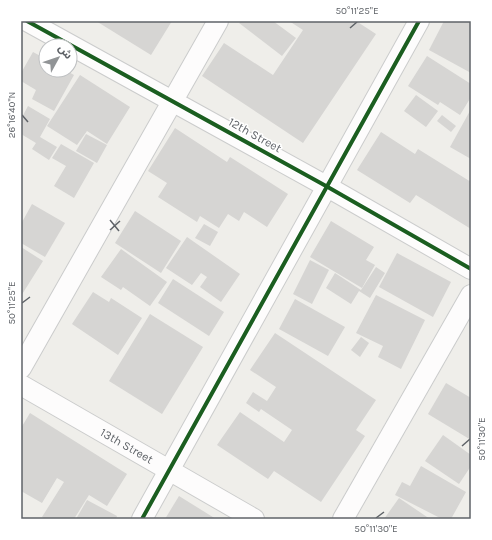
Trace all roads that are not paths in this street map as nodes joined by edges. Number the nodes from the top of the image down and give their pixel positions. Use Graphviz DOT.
graph roads {
  1 [pos="27,21"];
  2 [pos="218,21"];
  3 [pos="419,21"];
  4 [pos="173,101"];
  5 [pos="326,186"];
  6 [pos="471,269"];
  7 [pos="471,295"];
  8 [pos="21,368"];
  9 [pos="21,385"];
  10 [pos="168,468"];
  11 [pos="142,519"];
  12 [pos="254,519"];
  13 [pos="342,519"];
  1 -- 4 [label="street, 12th Street"];
  2 -- 4 [label="street"];
  3 -- 5 [label="street"];
  4 -- 5 [label="street, 12th Street"];
  4 -- 8 [label="street"];
  5 -- 6 [label="street, 12th Street"];
  5 -- 10 [label="street"];
  7 -- 13 [label="street"];
  9 -- 10 [label="street, 13th Street"];
  10 -- 11 [label="street"];
  10 -- 12 [label="street, 13th Street"];
}
